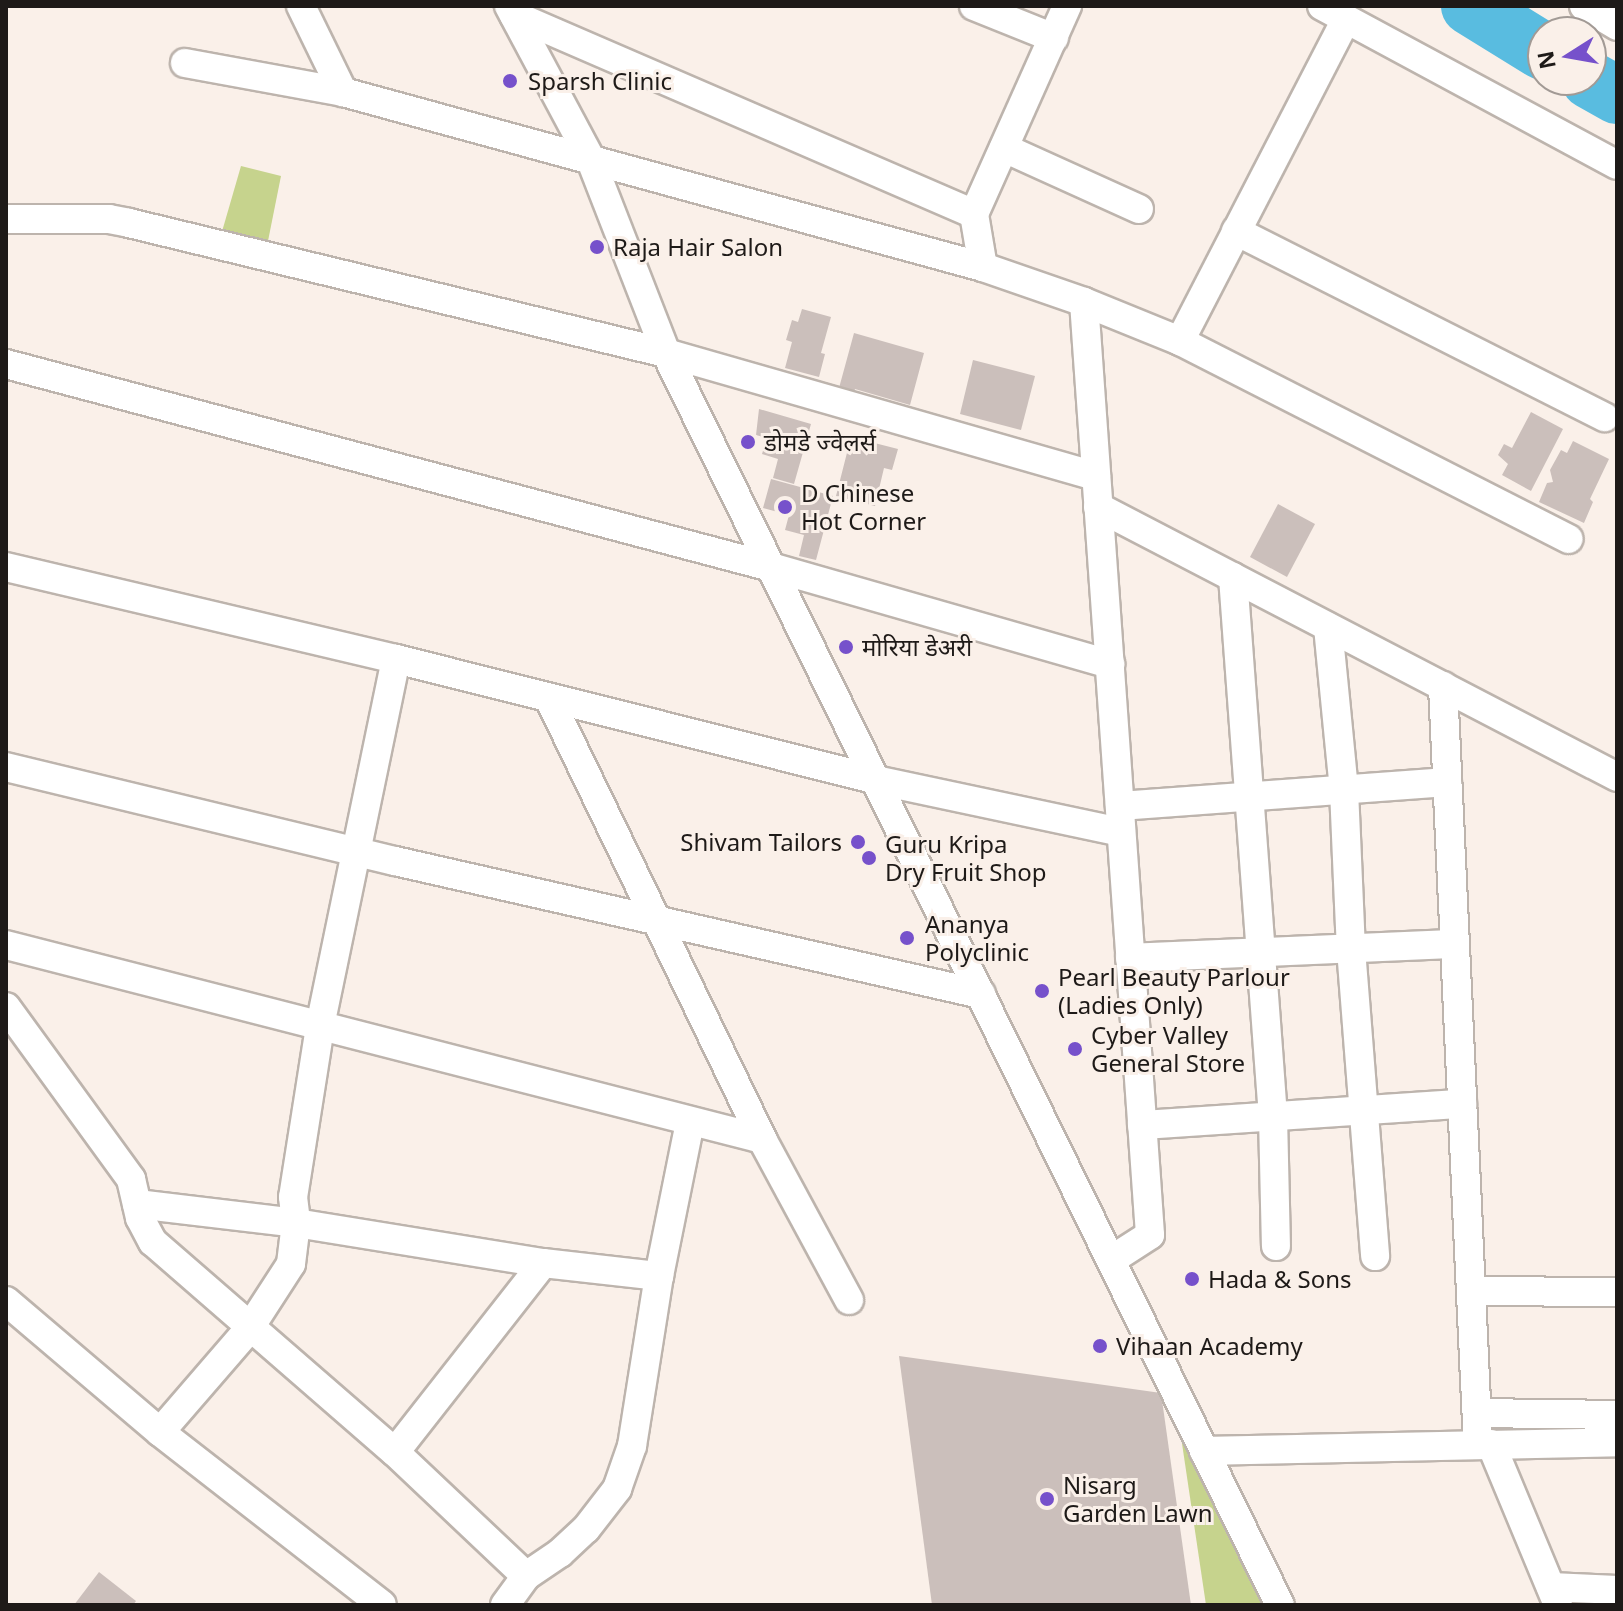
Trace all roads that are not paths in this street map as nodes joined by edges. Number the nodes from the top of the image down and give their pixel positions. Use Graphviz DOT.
graph roads {
  1 [pos="301,6"];
  2 [pos="974,6"];
  3 [pos="1067,6"];
  4 [pos="1584,6"];
  5 [pos="511,10"];
  6 [pos="1333,14"];
  7 [pos="1617,26"];
  8 [pos="1054,38"];
  9 [pos="185,63"];
  10 [pos="343,92"];
  11 [pos="1004,148"];
  12 [pos="590,158"];
  13 [pos="1617,165"];
  14 [pos="1139,209"];
  15 [pos="974,214"];
  16 [pos="6,219"];
  17 [pos="1236,231"];
  18 [pos="983,267"];
  19 [pos="1084,302"];
  20 [pos="1180,341"];
  21 [pos="666,353"];
  22 [pos="6,364"];
  23 [pos="1605,417"];
  24 [pos="1096,476"];
  25 [pos="1098,507"];
  26 [pos="1569,539"];
  27 [pos="6,567"];
  28 [pos="771,567"];
  29 [pos="1233,577"];
  30 [pos="1328,627"];
  31 [pos="396,659"];
  32 [pos="1110,664"];
  33 [pos="1443,686"];
  34 [pos="549,698"];
  35 [pos="6,767"];
  36 [pos="1617,777"];
  37 [pos="876,780"];
  38 [pos="1447,782"];
  39 [pos="1344,790"];
  40 [pos="1251,797"];
  41 [pos="1121,819"];
  42 [pos="354,849"];
  43 [pos="657,921"];
  44 [pos="1455,944"];
  45 [pos="6,945"];
  46 [pos="1351,949"];
  47 [pos="1261,952"];
  48 [pos="1130,958"];
  49 [pos="981,994"];
  50 [pos="6,1007"];
  51 [pos="320,1027"];
  52 [pos="1462,1104"];
  53 [pos="1364,1110"];
  54 [pos="1273,1116"];
  55 [pos="690,1122"];
  56 [pos="1142,1125"];
  57 [pos="762,1139"];
  58 [pos="137,1204"];
  59 [pos="296,1223"];
  60 [pos="1276,1246"];
  61 [pos="1375,1256"];
  62 [pos="1111,1260"];
  63 [pos="543,1263"];
  64 [pos="659,1276"];
  65 [pos="1471,1291"];
  66 [pos="1617,1292"];
  67 [pos="849,1300"];
  68 [pos="6,1301"];
  69 [pos="249,1329"];
  70 [pos="1477,1413"];
  71 [pos="1617,1415"];
  72 [pos="160,1432"];
  73 [pos="1617,1442"];
  74 [pos="1484,1444"];
  75 [pos="1204,1451"];
  76 [pos="395,1452"];
  77 [pos="526,1576"];
  78 [pos="1617,1590"];
  79 [pos="1555,1596"];
  80 [pos="382,1605"];
  81 [pos="505,1605"];
  82 [pos="1280,1605"];
  1 -- 10 [label="street"];
  2 -- 8 [label="street"];
  3 -- 8 [label="street"];
  4 -- 7 [label="street"];
  5 -- 12 [label="street"];
  5 -- 15 [label="street"];
  6 -- 13 [label="street"];
  6 -- 17 [label="street"];
  8 -- 11 [label="street"];
  9 -- 10 [label="street"];
  10 -- 12 [label="street"];
  11 -- 14 [label="street"];
  11 -- 15 [label="street"];
  12 -- 18 [label="street"];
  12 -- 21 [label="street"];
  15 -- 18 [label="street"];
  16 -- 21 [label="street"];
  17 -- 20 [label="street"];
  17 -- 23 [label="street"];
  18 -- 19 [label="street"];
  19 -- 20 [label="street"];
  19 -- 24 [label="street"];
  20 -- 26 [label="street"];
  21 -- 24 [label="street"];
  21 -- 28 [label="street"];
  22 -- 28 [label="street"];
  24 -- 25 [label="street"];
  25 -- 29 [label="street"];
  25 -- 32 [label="street"];
  27 -- 31 [label="street"];
  28 -- 32 [label="street"];
  28 -- 37 [label="street"];
  29 -- 30 [label="street"];
  29 -- 40 [label="street"];
  30 -- 33 [label="street"];
  30 -- 39 [label="street"];
  31 -- 34 [label="street"];
  31 -- 42 [label="street"];
  32 -- 41 [label="street"];
  33 -- 36 [label="street"];
  33 -- 38 [label="street"];
  34 -- 37 [label="street"];
  34 -- 43 [label="street"];
  35 -- 42 [label="street"];
  37 -- 41 [label="street"];
  37 -- 49 [label="street"];
  38 -- 39 [label="street"];
  38 -- 44 [label="street"];
  39 -- 40 [label="street"];
  39 -- 46 [label="street"];
  40 -- 41 [label="street"];
  40 -- 47 [label="street"];
  41 -- 48 [label="street"];
  42 -- 43 [label="street"];
  42 -- 51 [label="street"];
  43 -- 49 [label="street"];
  43 -- 57 [label="street"];
  44 -- 46 [label="street"];
  44 -- 52 [label="street"];
  45 -- 51 [label="street"];
  46 -- 47 [label="street"];
  46 -- 53 [label="street"];
  47 -- 48 [label="street"];
  47 -- 54 [label="street"];
  48 -- 56 [label="street"];
  49 -- 62 [label="street"];
  50 -- 58 [label="street"];
  51 -- 55 [label="street"];
  51 -- 59 [label="street"];
  52 -- 53 [label="street"];
  52 -- 65 [label="street"];
  53 -- 54 [label="street"];
  53 -- 61 [label="street"];
  54 -- 56 [label="street"];
  54 -- 60 [label="street"];
  55 -- 57 [label="street"];
  55 -- 64 [label="street"];
  56 -- 62 [label="street"];
  57 -- 67 [label="street"];
  58 -- 59 [label="street"];
  58 -- 69 [label="street"];
  59 -- 63 [label="street"];
  59 -- 69 [label="street"];
  62 -- 75 [label="street"];
  63 -- 64 [label="street"];
  63 -- 76 [label="street"];
  64 -- 77 [label="street"];
  65 -- 66 [label="street"];
  65 -- 70 [label="street"];
  68 -- 72 [label="street"];
  69 -- 72 [label="street"];
  69 -- 76 [label="street"];
  70 -- 71 [label="street"];
  70 -- 74 [label="street"];
  72 -- 80 [label="street"];
  73 -- 74 [label="street"];
  74 -- 75 [label="street"];
  74 -- 79 [label="street"];
  75 -- 82 [label="street"];
  76 -- 77 [label="street"];
  77 -- 81 [label="street"];
  78 -- 79 [label="street"];
}
